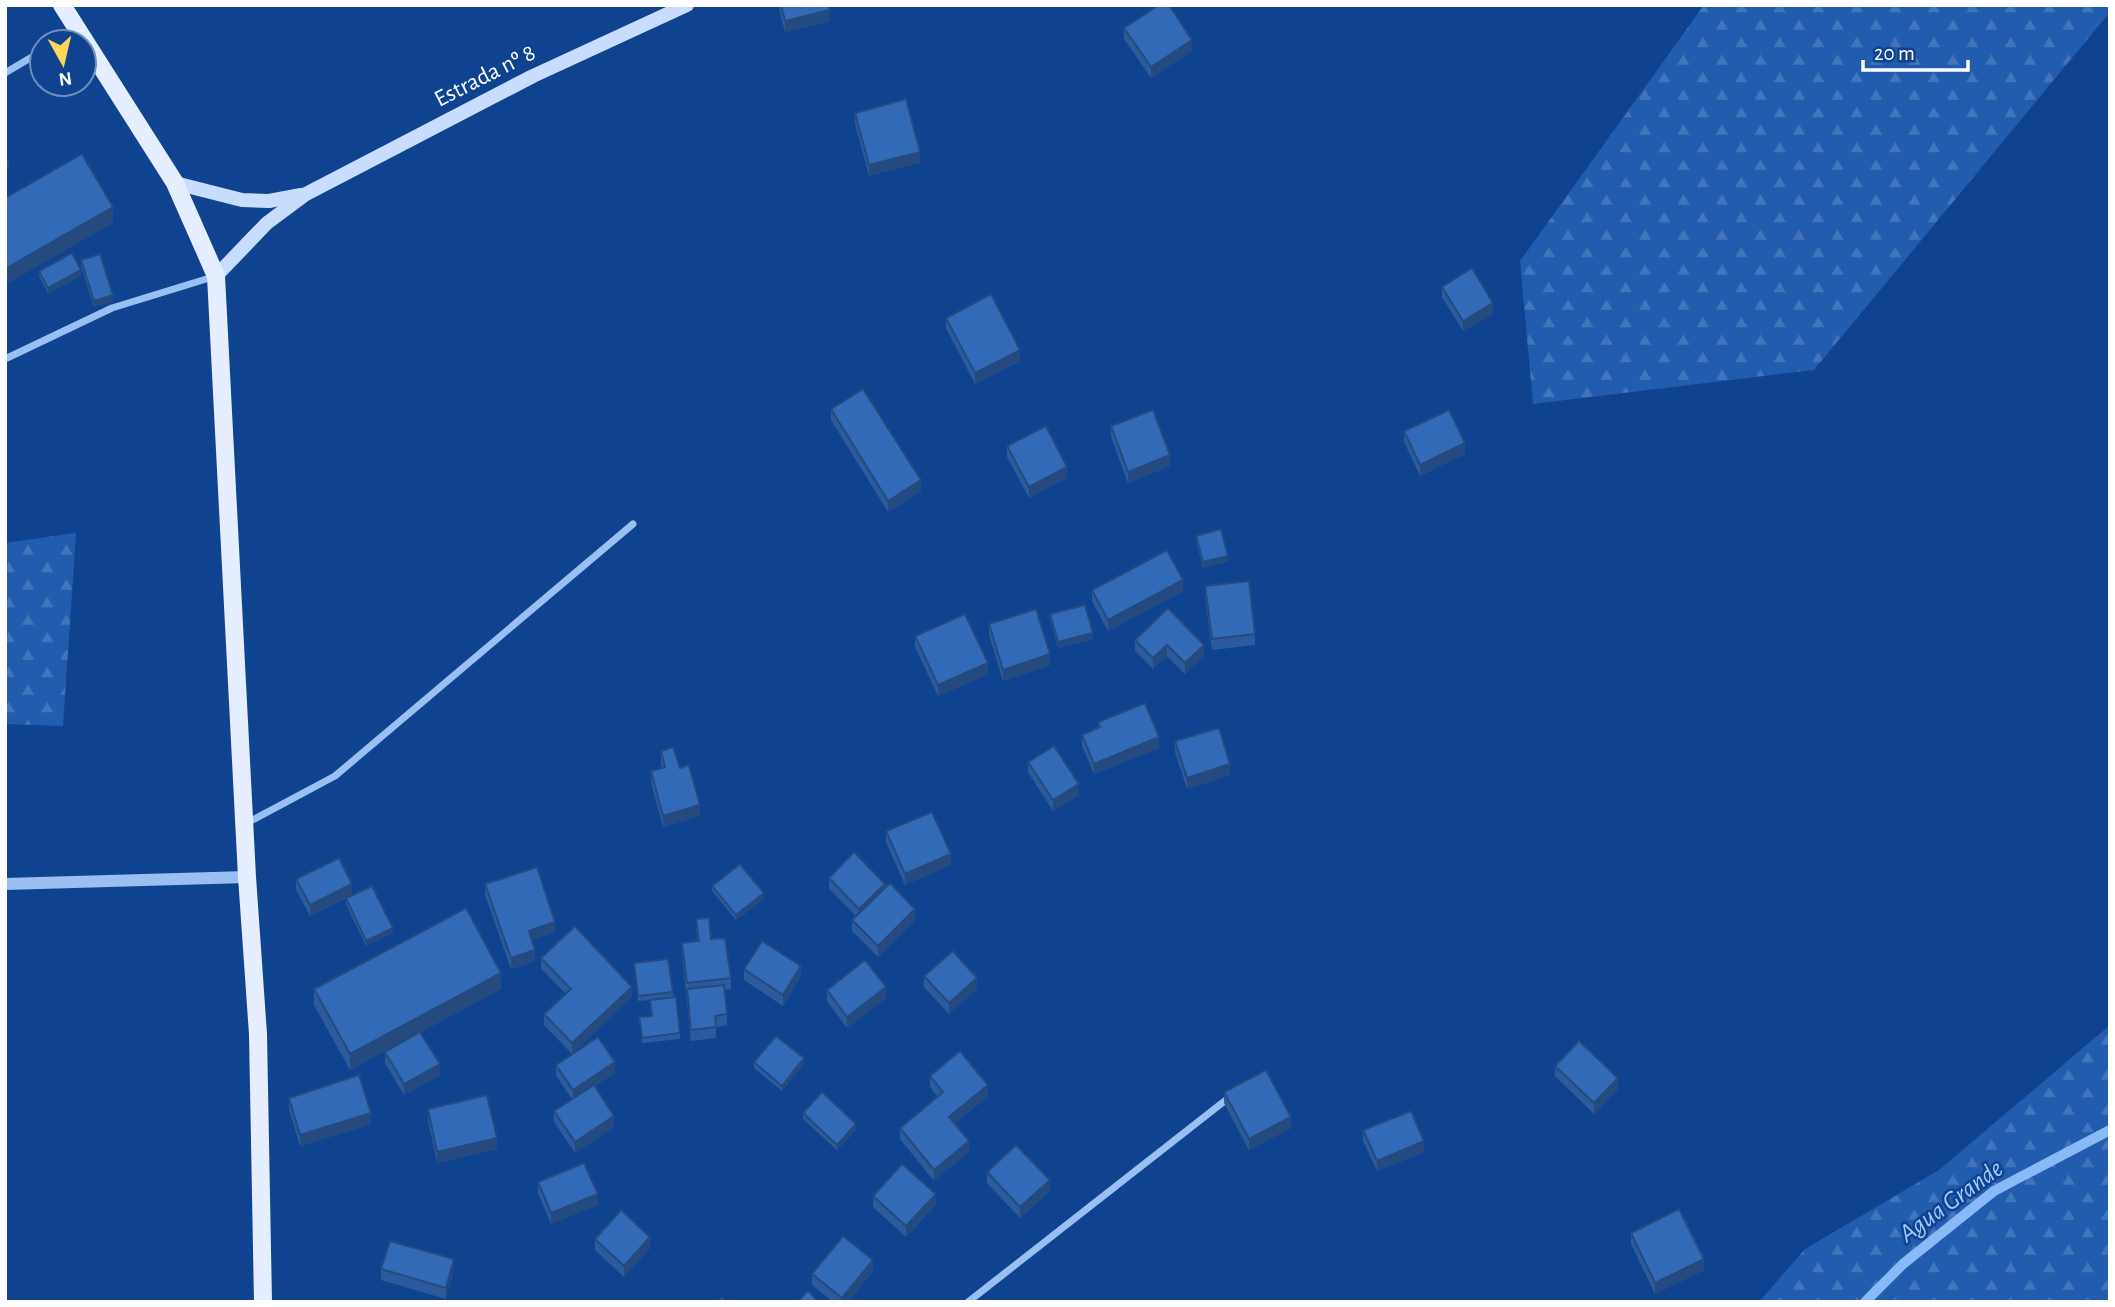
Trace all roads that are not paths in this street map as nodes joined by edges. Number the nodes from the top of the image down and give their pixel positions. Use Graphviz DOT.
graph roads {
  1 [pos="62,5"];
  2 [pos="687,5"];
  3 [pos="76,28"];
  4 [pos="28,59"];
  5 [pos="98,62"];
  6 [pos="5,73"];
  7 [pos="175,183"];
  8 [pos="306,194"];
  9 [pos="216,276"];
  10 [pos="5,359"];
  11 [pos="633,524"];
  12 [pos="245,824"];
  13 [pos="247,877"];
  14 [pos="5,884"];
  15 [pos="1234,1093"];
  16 [pos="263,1302"];
  17 [pos="968,1302"];
  1 -- 3 [label="main road"];
  2 -- 8 [label="main road, Estrada nº 8"];
  4 -- 6 [label="street"];
  5 -- 7 [label="main road"];
  7 -- 8 [label="main road"];
  7 -- 9 [label="main road"];
  8 -- 9 [label="main road"];
  9 -- 10 [label="street"];
  9 -- 12 [label="main road"];
  11 -- 12 [label="street"];
  12 -- 13 [label="main road"];
  13 -- 14 [label="street"];
  13 -- 16 [label="main road"];
  15 -- 17 [label="street"];
}
